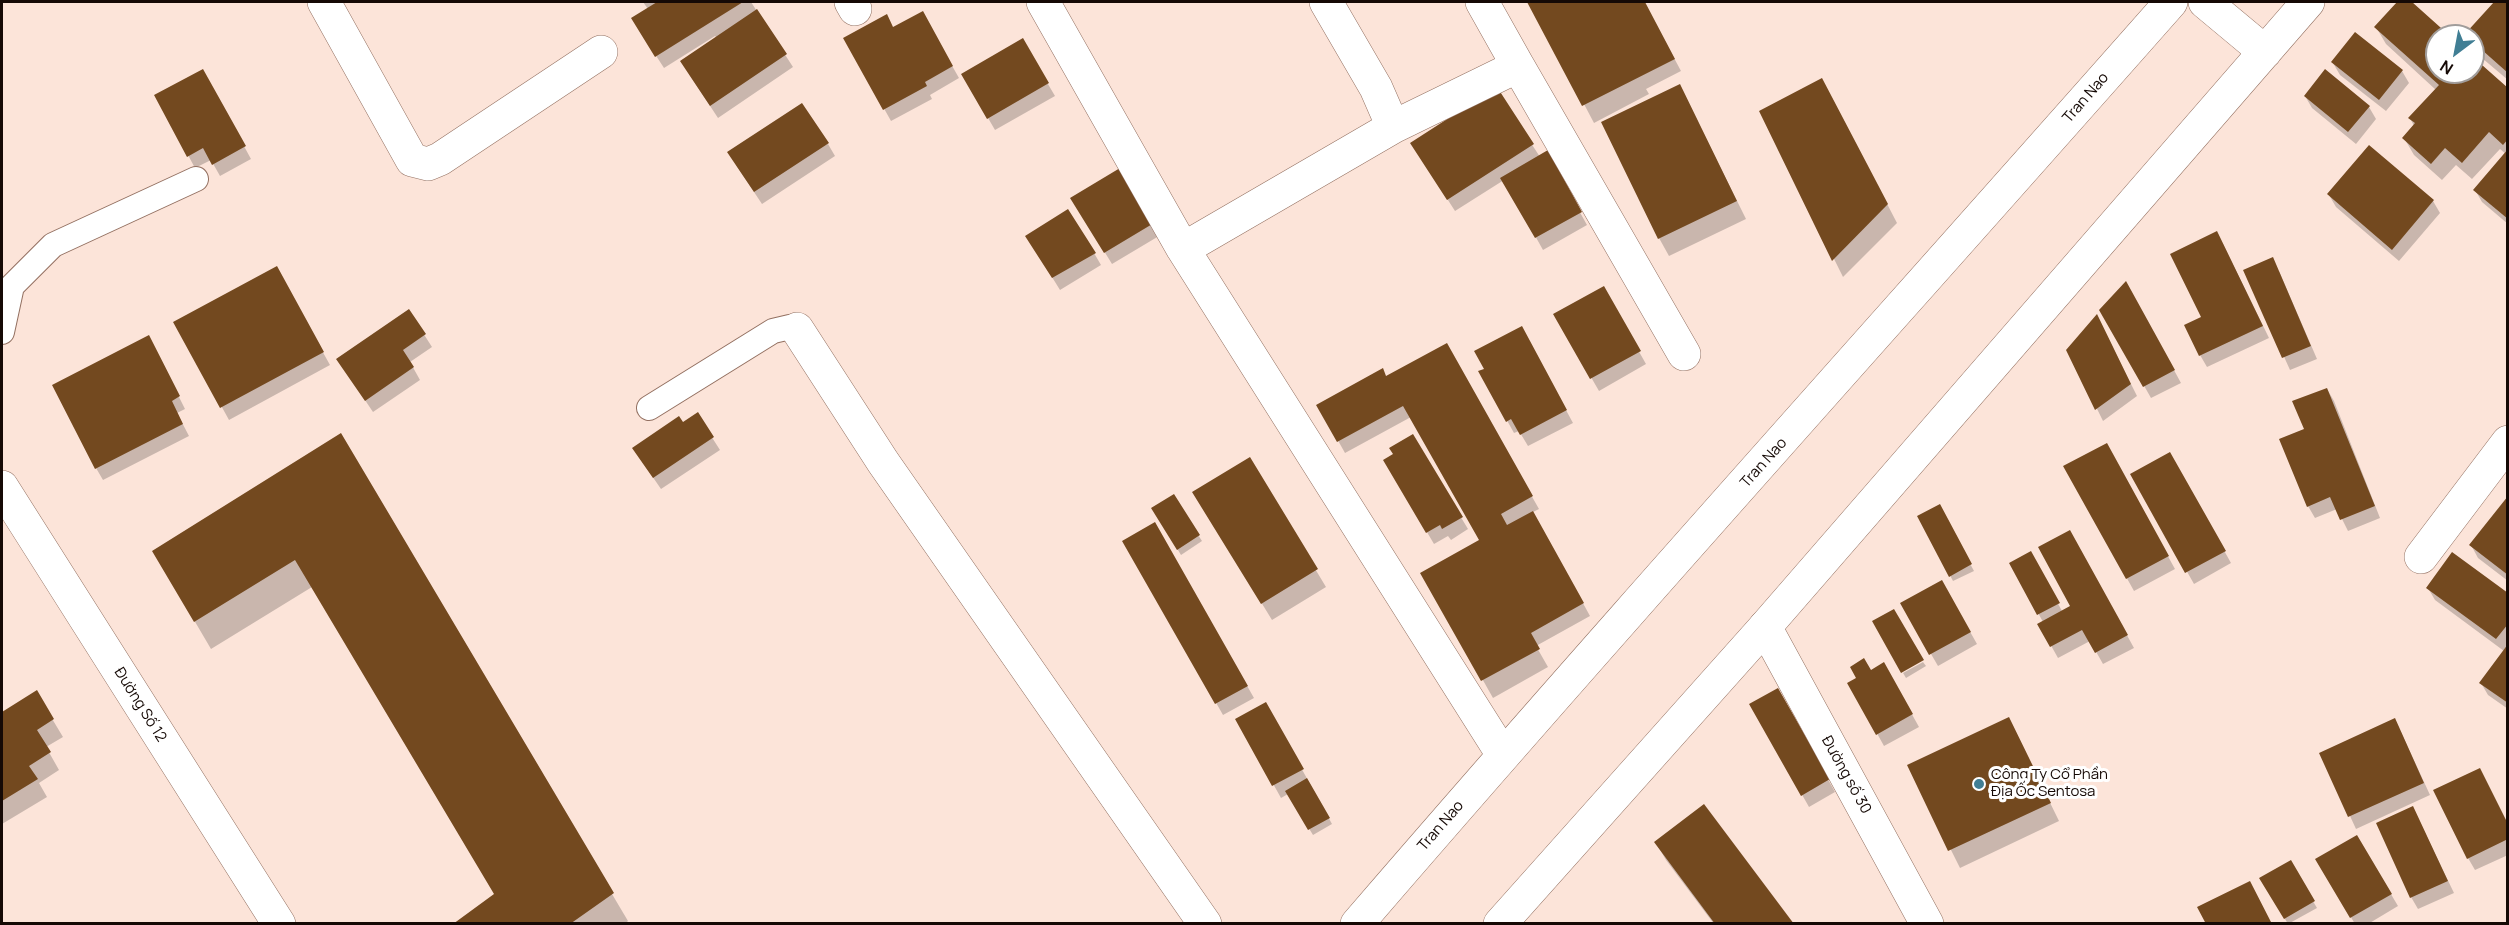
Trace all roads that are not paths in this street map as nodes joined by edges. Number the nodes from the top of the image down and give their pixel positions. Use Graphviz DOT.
graph roads {
  1 [pos="324,2"];
  2 [pos="1043,2"];
  3 [pos="1326,2"];
  4 [pos="1482,2"];
  5 [pos="2171,2"];
  6 [pos="2205,2"];
  7 [pos="2308,2"];
  8 [pos="601,52"];
  9 [pos="2265,52"];
  10 [pos="1518,66"];
  11 [pos="1393,127"];
  12 [pos="196,179"];
  13 [pos="1183,249"];
  14 [pos="797,329"];
  15 [pos="2,332"];
  16 [pos="1684,354"];
  17 [pos="649,408"];
  18 [pos="2508,442"];
  19 [pos="2,487"];
  20 [pos="2421,557"];
  21 [pos="1765,627"];
  22 [pos="1503,755"];
  23 [pos="279,924"];
  24 [pos="1205,924"];
  25 [pos="1357,924"];
  26 [pos="1500,924"];
  27 [pos="1927,924"];
  1 -- 8 [label="street"];
  2 -- 13 [label="street"];
  3 -- 11 [label="street"];
  4 -- 10 [label="street"];
  5 -- 22 [label="street, Tran Nao"];
  6 -- 9 [label="street"];
  7 -- 9 [label="street"];
  9 -- 21 [label="street"];
  10 -- 11 [label="street"];
  10 -- 16 [label="street"];
  11 -- 13 [label="street"];
  12 -- 15 [label="lane"];
  13 -- 22 [label="street"];
  14 -- 17 [label="lane"];
  14 -- 24 [label="street"];
  18 -- 20 [label="street"];
  19 -- 23 [label="street, Đường Số 12"];
  21 -- 26 [label="street"];
  21 -- 27 [label="street, Đường số 30"];
  22 -- 25 [label="street, Tran Nao"];
}
